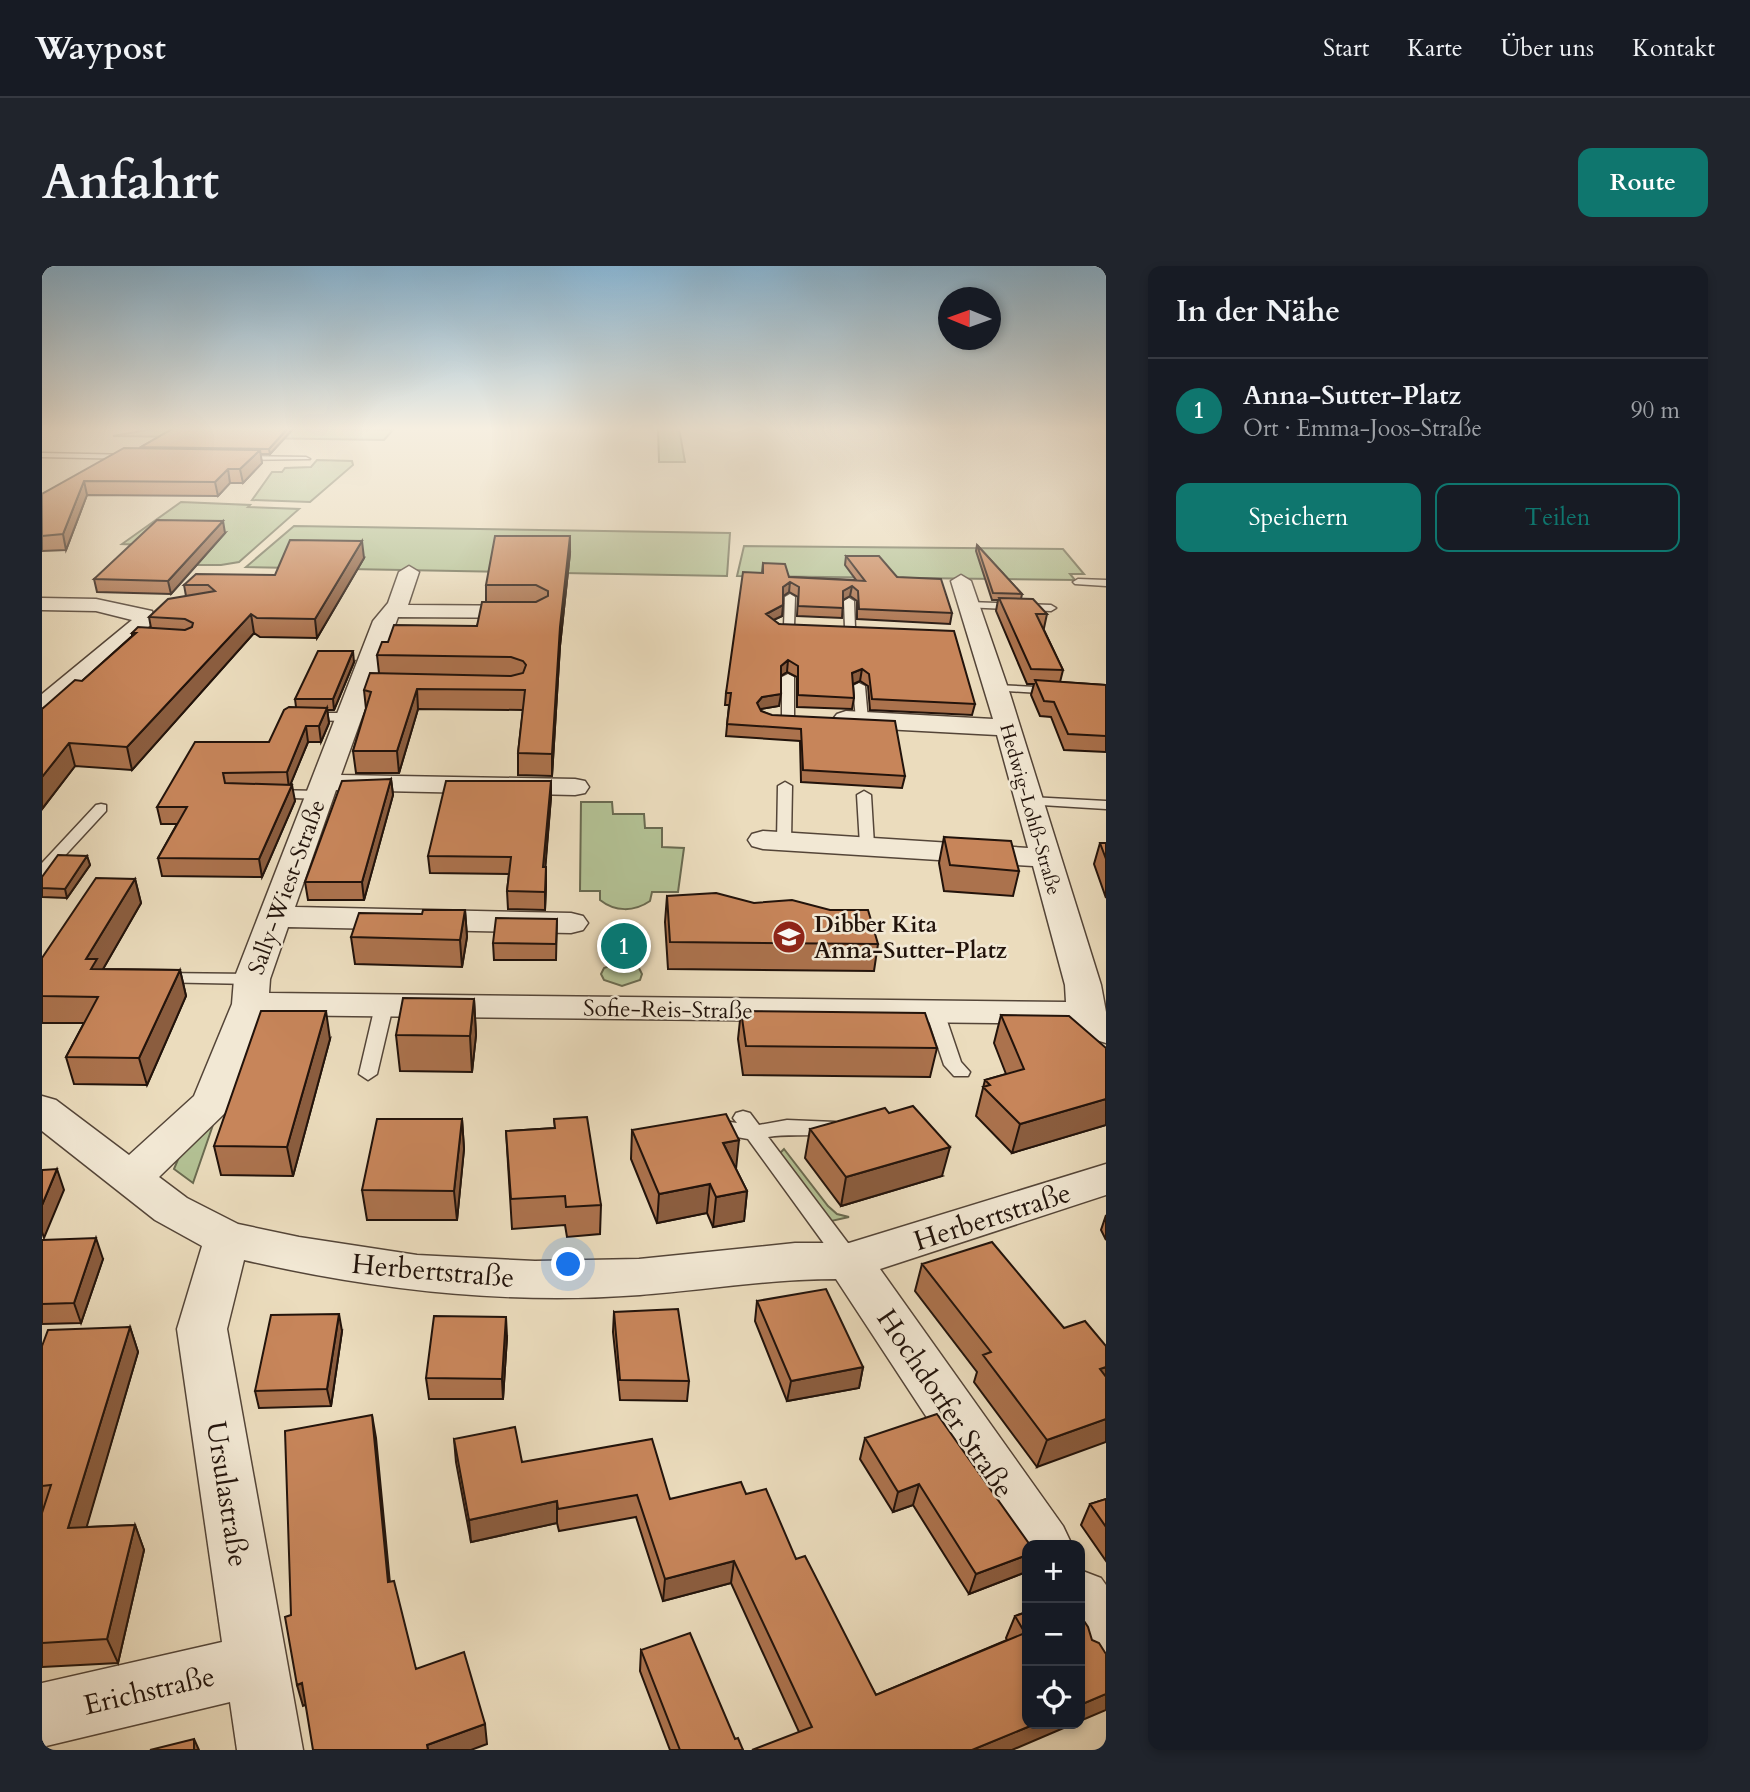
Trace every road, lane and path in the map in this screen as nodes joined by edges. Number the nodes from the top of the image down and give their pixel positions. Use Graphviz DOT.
graph roads {
  1 [pos="409,572"];
  2 [pos="961,581"];
  3 [pos="1078,582"];
  4 [pos="1106,583"];
  5 [pos="790,597"];
  6 [pos="849,601"];
  7 [pos="42,604"];
  8 [pos="968,605"];
  9 [pos="1051,608"];
  10 [pos="392,611"];
  11 [pos="536,612"];
  12 [pos="783,625"];
  13 [pos="850,628"];
  14 [pos="876,629"];
  15 [pos="953,633"];
  16 [pos="979,634"];
  17 [pos="788,677"];
  18 [pos="859,686"];
  19 [pos="996,688"];
  20 [pos="1072,692"];
  21 [pos="42,707"];
  22 [pos="295,717"];
  23 [pos="349,717"];
  24 [pos="799,717"];
  25 [pos="862,720"];
  26 [pos="1008,728"];
  27 [pos="785,786"];
  28 [pos="575,787"];
  29 [pos="323,789"];
  30 [pos="258,794"];
  31 [pos="864,795"];
  32 [pos="1030,801"];
  33 [pos="1106,805"];
  34 [pos="101,808"];
  35 [pos="774,840"];
  36 [pos="867,845"];
  37 [pos="1045,858"];
  38 [pos="42,872"];
  39 [pos="275,917"];
  40 [pos="571,923"];
  41 [pos="156,978"];
  42 [pos="251,992"];
  43 [pos="384,1006"];
  44 [pos="935,1012"];
  45 [pos="1095,1013"];
  46 [pos="961,1072"];
  47 [pos="368,1074"];
  48 [pos="42,1110"];
  49 [pos="749,1125"];
  50 [pos="698,1126"];
  51 [pos="828,1128"];
  52 [pos="131,1178"];
  53 [pos="1106,1179"];
  54 [pos="227,1239"];
  55 [pos="849,1261"];
  56 [pos="1040,1540"];
  57 [pos="1083,1603"];
  58 [pos="1106,1638"];
  59 [pos="255,1665"];
  60 [pos="42,1715"];
  61 [pos="270,1750"];
  1 -- 10 [label="street, Sally-Wiest-Straße"];
  2 -- 8 [label="street, Hedwig-Lohß-Straße"];
  3 -- 4 [label="lane"];
  5 -- 12 [label="lane"];
  6 -- 13 [label="lane"];
  7 -- 21 [label="street"];
  8 -- 9 [label="lane"];
  8 -- 16 [label="street, Hedwig-Lohß-Straße"];
  10 -- 11 [label="street"];
  10 -- 23 [label="street, Sally-Wiest-Straße"];
  12 -- 13 [label="street"];
  13 -- 14 [label="street"];
  15 -- 16 [label="street"];
  16 -- 19 [label="street, Hedwig-Lohß-Straße"];
  17 -- 24 [label="lane"];
  18 -- 25 [label="lane"];
  19 -- 20 [label="lane"];
  19 -- 26 [label="street, Hedwig-Lohß-Straße"];
  22 -- 23 [label="lane"];
  23 -- 29 [label="street, Sally-Wiest-Straße"];
  24 -- 25 [label="street"];
  25 -- 26 [label="street"];
  26 -- 32 [label="street, Hedwig-Lohß-Straße"];
  27 -- 35 [label="lane"];
  28 -- 29 [label="street"];
  29 -- 30 [label="lane"];
  29 -- 39 [label="street, Sally-Wiest-Straße"];
  31 -- 36 [label="lane"];
  32 -- 33 [label="lane"];
  32 -- 37 [label="street, Hedwig-Lohß-Straße"];
  34 -- 38 [label="lane"];
  35 -- 36 [label="street"];
  36 -- 37 [label="street"];
  37 -- 45 [label="street, Hedwig-Lohß-Straße"];
  39 -- 40 [label="street"];
  39 -- 42 [label="street, Sally-Wiest-Straße"];
  41 -- 42 [label="lane"];
  42 -- 43 [label="street, Sofie-Reis-Straße"];
  42 -- 52 [label="street, Sally-Wiest-Straße"];
  43 -- 44 [label="street, Sofie-Reis-Straße"];
  43 -- 47 [label="lane"];
  44 -- 45 [label="street, Sofie-Reis-Straße"];
  44 -- 46 [label="lane"];
  48 -- 52 [label="street, Herbertstraße"];
  49 -- 50 [label="lane"];
  49 -- 51 [label="lane"];
  49 -- 55 [label="lane"];
  52 -- 54 [label="street, Herbertstraße"];
  53 -- 55 [label="street, Herbertstraße"];
  54 -- 55 [label="street, Herbertstraße"];
  54 -- 59 [label="street, Ursulastraße"];
  55 -- 56 [label="street, Hochdorfer Straße"];
  57 -- 58 [label="street"];
  59 -- 60 [label="street, Erichstraße"];
  59 -- 61 [label="street, Ursulastraße"];
}
